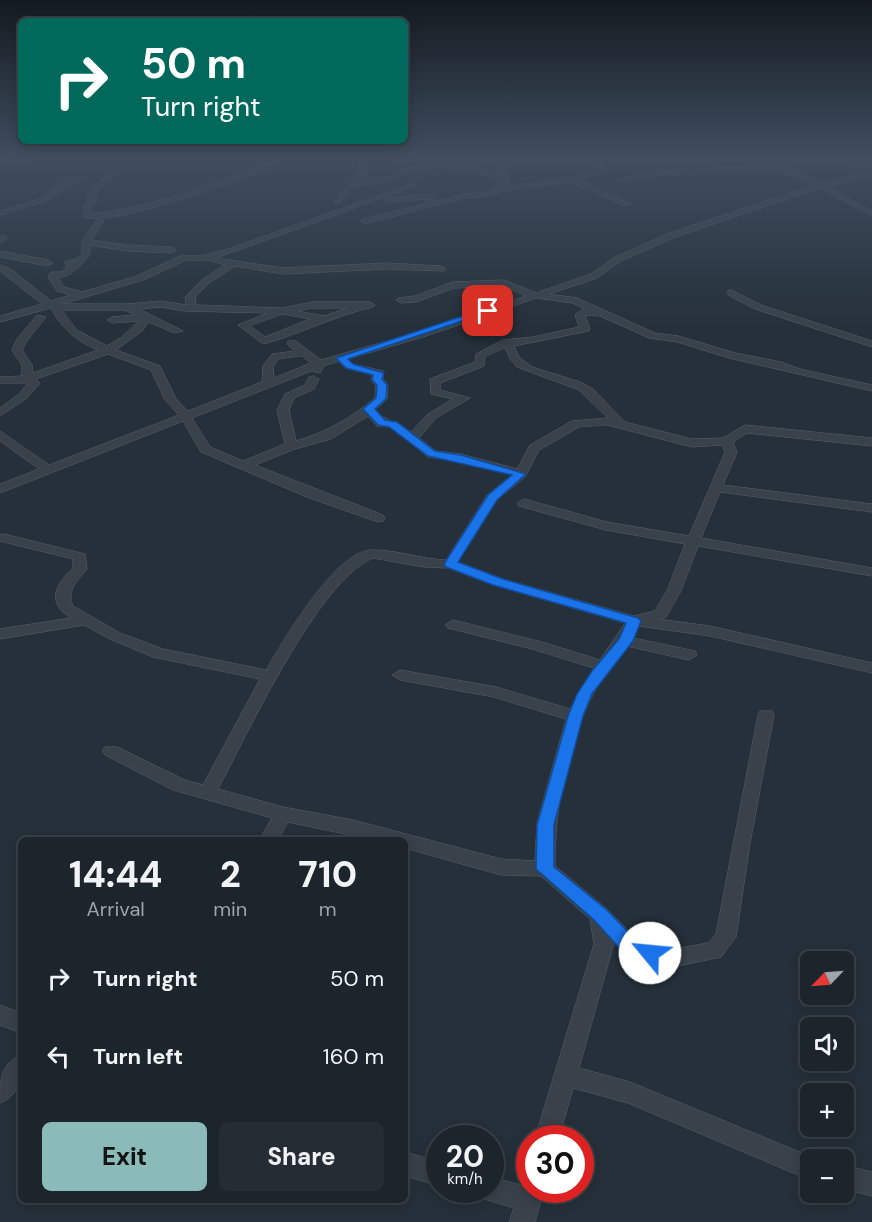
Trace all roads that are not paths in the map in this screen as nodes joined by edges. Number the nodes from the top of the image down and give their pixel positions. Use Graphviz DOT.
graph roads {
  1 [pos="89,212"];
  2 [pos="122,212"];
  3 [pos="315,212"];
  4 [pos="334,212"];
  5 [pos="404,212"];
  6 [pos="740,212"];
  7 [pos="100,221"];
  8 [pos="365,221"];
  9 [pos="297,225"];
  10 [pos="86,242"];
  11 [pos="241,248"];
  12 [pos="172,250"];
  13 [pos="0,254"];
  14 [pos="202,259"];
  15 [pos="79,261"];
  16 [pos="48,263"];
  17 [pos="234,263"];
  18 [pos="62,264"];
  19 [pos="0,268"];
  20 [pos="432,279"];
  21 [pos="420,286"];
  22 [pos="561,286"];
  23 [pos="731,293"];
  24 [pos="83,295"];
  25 [pos="532,295"];
  26 [pos="574,300"];
  27 [pos="106,307"];
  28 [pos="127,307"];
  29 [pos="49,308"];
  30 [pos="191,308"];
  31 [pos="282,311"];
  32 [pos="609,314"];
  33 [pos="147,317"];
  34 [pos="60,318"];
  35 [pos="325,319"];
  36 [pos="0,320"];
  37 [pos="112,320"];
  38 [pos="178,331"];
  39 [pos="507,342"];
  40 [pos="292,343"];
  41 [pos="872,344"];
  42 [pos="108,351"];
  43 [pos="303,353"];
  44 [pos="341,358"];
  45 [pos="319,364"];
  46 [pos="285,377"];
  47 [pos="28,378"];
  48 [pos="313,379"];
  49 [pos="0,380"];
  50 [pos="268,384"];
  51 [pos="872,388"];
  52 [pos="368,409"];
  53 [pos="0,413"];
  54 [pos="184,415"];
  55 [pos="625,427"];
  56 [pos="0,435"];
  57 [pos="412,439"];
  58 [pos="726,441"];
  59 [pos="872,442"];
  60 [pos="291,446"];
  61 [pos="242,465"];
  62 [pos="49,471"];
  63 [pos="521,474"];
  64 [pos="716,488"];
  65 [pos="0,489"];
  66 [pos="524,503"];
  67 [pos="872,508"];
  68 [pos="378,518"];
  69 [pos="4,538"];
  70 [pos="693,540"];
  71 [pos="450,564"];
  72 [pos="872,572"];
  73 [pos="67,609"];
  74 [pos="86,620"];
  75 [pos="634,621"];
  76 [pos="52,625"];
  77 [pos="453,625"];
  78 [pos="0,634"];
  79 [pos="626,641"];
  80 [pos="688,655"];
  81 [pos="604,666"];
  82 [pos="872,668"];
  83 [pos="400,675"];
  84 [pos="270,676"];
  85 [pos="766,715"];
  86 [pos="575,716"];
  87 [pos="111,751"];
  88 [pos="207,794"];
  89 [pos="283,814"];
  90 [pos="270,837"];
  91 [pos="389,837"];
  92 [pos="408,842"];
  93 [pos="545,869"];
  94 [pos="600,915"];
  95 [pos="0,1015"];
  96 [pos="18,1022"];
  97 [pos="18,1069"];
  98 [pos="566,1075"];
  99 [pos="0,1092"];
  100 [pos="551,1125"];
  101 [pos="800,1164"];
  102 [pos="408,1165"];
  103 [pos="426,1170"];
  104 [pos="854,1180"];
  105 [pos="872,1184"];
  106 [pos="504,1195"];
  107 [pos="528,1204"];
  1 -- 2 [label="street"];
  3 -- 9 [label="street"];
  4 -- 9 [label="street"];
  5 -- 8 [label="street"];
  6 -- 22 [label="street"];
  7 -- 10 [label="street"];
  9 -- 11 [label="street"];
  10 -- 12 [label="street"];
  10 -- 15 [label="street"];
  11 -- 14 [label="street"];
  11 -- 17 [label="street"];
  13 -- 16 [label="street"];
  14 -- 17 [label="street"];
  14 -- 24 [label="street"];
  15 -- 18 [label="street"];
  15 -- 24 [label="street"];
  17 -- 20 [label="street"];
  17 -- 30 [label="street"];
  19 -- 29 [label="street"];
  21 -- 25 [label="street"];
  22 -- 25 [label="street"];
  22 -- 26 [label="street"];
  23 -- 41 [label="street"];
  24 -- 27 [label="street"];
  24 -- 29 [label="street"];
  25 -- 26 [label="street"];
  25 -- 44 [label="street"];
  26 -- 32 [label="street"];
  27 -- 28 [label="street"];
  27 -- 29 [label="street"];
  28 -- 30 [label="street"];
  28 -- 33 [label="street"];
  29 -- 34 [label="street"];
  29 -- 34 [label="street"];
  29 -- 36 [label="street"];
  29 -- 47 [label="street"];
  30 -- 31 [label="street"];
  31 -- 35 [label="street"];
  31 -- 35 [label="street"];
  31 -- 35 [label="street"];
  32 -- 39 [label="street"];
  32 -- 51 [label="street"];
  33 -- 37 [label="street"];
  33 -- 38 [label="street"];
  33 -- 42 [label="street"];
  34 -- 42 [label="street"];
  39 -- 55 [label="street"];
  39 -- 57 [label="street"];
  40 -- 43 [label="street"];
  42 -- 47 [label="street"];
  42 -- 54 [label="street"];
  43 -- 45 [label="street"];
  43 -- 50 [label="street"];
  44 -- 45 [label="street"];
  44 -- 52 [label="street"];
  45 -- 46 [label="street"];
  45 -- 48 [label="street"];
  46 -- 48 [label="street"];
  46 -- 50 [label="street"];
  47 -- 49 [label="street"];
  47 -- 53 [label="street"];
  48 -- 60 [label="street"];
  50 -- 54 [label="street"];
  52 -- 57 [label="street"];
  52 -- 60 [label="street"];
  54 -- 61 [label="street"];
  54 -- 62 [label="street"];
  55 -- 58 [label="street"];
  55 -- 63 [label="street"];
  56 -- 62 [label="street"];
  57 -- 63 [label="street"];
  58 -- 59 [label="street"];
  58 -- 64 [label="street"];
  60 -- 61 [label="street"];
  61 -- 68 [label="street"];
  62 -- 65 [label="street"];
  63 -- 71 [label="street"];
  64 -- 67 [label="street"];
  64 -- 70 [label="street"];
  66 -- 70 [label="street"];
  69 -- 73 [label="street"];
  70 -- 72 [label="street"];
  70 -- 75 [label="street"];
  71 -- 75 [label="street"];
  71 -- 84 [label="street"];
  73 -- 74 [label="street"];
  73 -- 76 [label="street"];
  74 -- 76 [label="street"];
  74 -- 84 [label="street"];
  75 -- 79 [label="street"];
  75 -- 82 [label="street"];
  76 -- 78 [label="street"];
  77 -- 81 [label="street"];
  79 -- 80 [label="street"];
  79 -- 81 [label="street"];
  81 -- 86 [label="street"];
  83 -- 86 [label="street"];
  84 -- 88 [label="street"];
  85 -- 94 [label="street"];
  86 -- 93 [label="street"];
  87 -- 88 [label="street"];
  88 -- 89 [label="street"];
  89 -- 90 [label="street"];
  89 -- 91 [label="street"];
  92 -- 93 [label="street"];
  93 -- 94 [label="street"];
  94 -- 98 [label="street"];
  95 -- 96 [label="street"];
  97 -- 99 [label="street"];
  98 -- 100 [label="street"];
  98 -- 101 [label="street"];
  102 -- 103 [label="street"];
  104 -- 105 [label="street"];
  106 -- 107 [label="street"];
}
